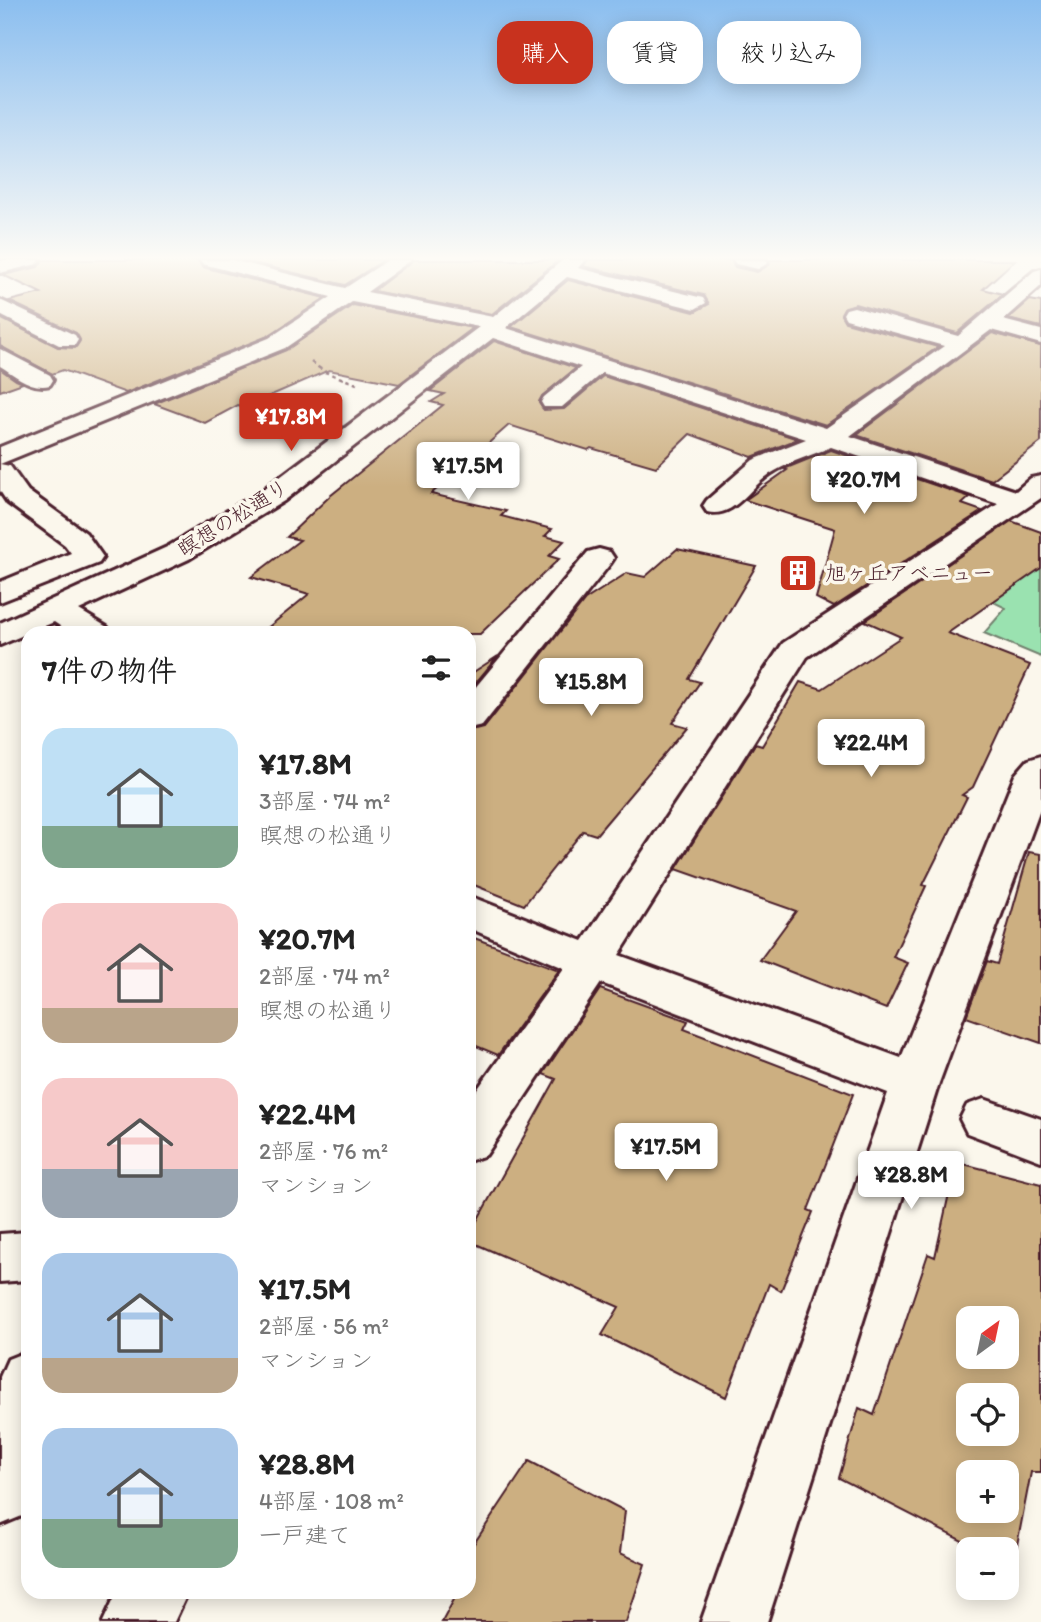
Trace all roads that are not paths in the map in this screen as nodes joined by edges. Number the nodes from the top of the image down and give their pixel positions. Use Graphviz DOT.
graph roads {
  1 [pos="59,336"];
  2 [pos="288,336"];
  3 [pos="482,336"];
  4 [pos="517,336"];
  5 [pos="932,336"];
  6 [pos="973,336"];
  7 [pos="68,340"];
  8 [pos="962,344"];
  9 [pos="0,356"];
  10 [pos="598,365"];
  11 [pos="41,380"];
  12 [pos="553,402"];
  13 [pos="830,438"];
  14 [pos="0,456"];
  15 [pos="0,472"];
  16 [pos="1030,493"];
  17 [pos="717,506"];
  18 [pos="599,558"];
  19 [pos="0,593"];
  20 [pos="58,611"];
  21 [pos="21,626"];
  22 [pos="22,626"];
  23 [pos="82,626"];
  24 [pos="0,635"];
  25 [pos="476,709"];
  26 [pos="1041,768"];
  27 [pos="476,914"];
  28 [pos="592,962"];
  29 [pos="915,1083"];
  30 [pos="984,1119"];
  31 [pos="476,1130"];
  32 [pos="1041,1140"];
  33 [pos="21,1256"];
  34 [pos="0,1258"];
  35 [pos="21,1408"];
  36 [pos="0,1494"];
  37 [pos="151,1599"];
  38 [pos="136,1622"];
  39 [pos="734,1622"];
  1 -- 7 [label="street"];
  2 -- 14 [label="street"];
  3 -- 20 [label="street, 瞑想の松通り"];
  4 -- 10 [label="street"];
  5 -- 8 [label="street"];
  6 -- 8 [label="street"];
  8 -- 13 [label="street"];
  9 -- 11 [label="street"];
  10 -- 12 [label="street"];
  10 -- 13 [label="street"];
  13 -- 16 [label="street"];
  13 -- 17 [label="street"];
  15 -- 19 [label="street"];
  16 -- 28 [label="street"];
  18 -- 25 [label="street"];
  20 -- 22 [label="street, 瞑想の松通り"];
  20 -- 23 [label="street"];
  21 -- 24 [label="street, 瞑想の松通り"];
  26 -- 29 [label="street"];
  27 -- 28 [label="street"];
  28 -- 29 [label="street"];
  28 -- 31 [label="street"];
  29 -- 39 [label="street"];
  30 -- 32 [label="street"];
  33 -- 34 [label="street"];
  35 -- 36 [label="street"];
  37 -- 38 [label="street"];
}
